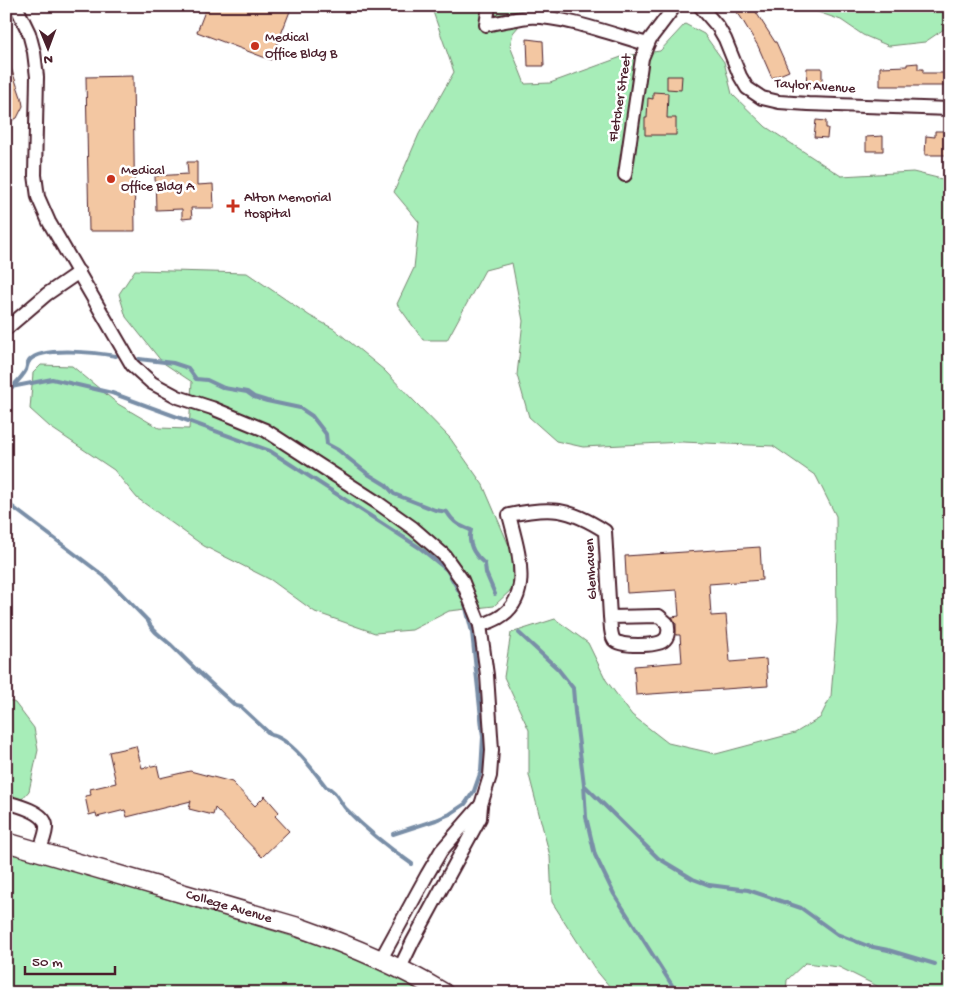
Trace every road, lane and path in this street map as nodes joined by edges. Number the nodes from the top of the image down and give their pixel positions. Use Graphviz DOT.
graph roads {
  1 [pos="16,6"];
  2 [pos="489,6"];
  3 [pos="675,6"];
  4 [pos="700,6"];
  5 [pos="647,44"];
  6 [pos="950,108"];
  7 [pos="625,175"];
  8 [pos="78,272"];
  9 [pos="6,329"];
  10 [pos="610,618"];
  11 [pos="480,625"];
  12 [pos="6,802"];
  13 [pos="481,805"];
  14 [pos="6,842"];
  15 [pos="39,852"];
  16 [pos="381,959"];
  17 [pos="400,968"];
  18 [pos="444,993"];
  1 -- 8 [label="street"];
  2 -- 5 [label="street"];
  3 -- 5 [label="street, Fletcher Street"];
  4 -- 6 [label="street, Taylor Avenue"];
  5 -- 7 [label="street, Fletcher Street"];
  8 -- 9 [label="street"];
  8 -- 11 [label="street"];
  10 -- 11 [label="street, Glenhaven"];
  11 -- 13 [label="street"];
  12 -- 15 [label="street"];
  13 -- 16 [label="street"];
  13 -- 17 [label="street"];
  14 -- 15 [label="main road, College Avenue"];
  15 -- 16 [label="main road, College Avenue"];
  16 -- 17 [label="main road, College Avenue"];
  17 -- 18 [label="main road, College Avenue"];
}
